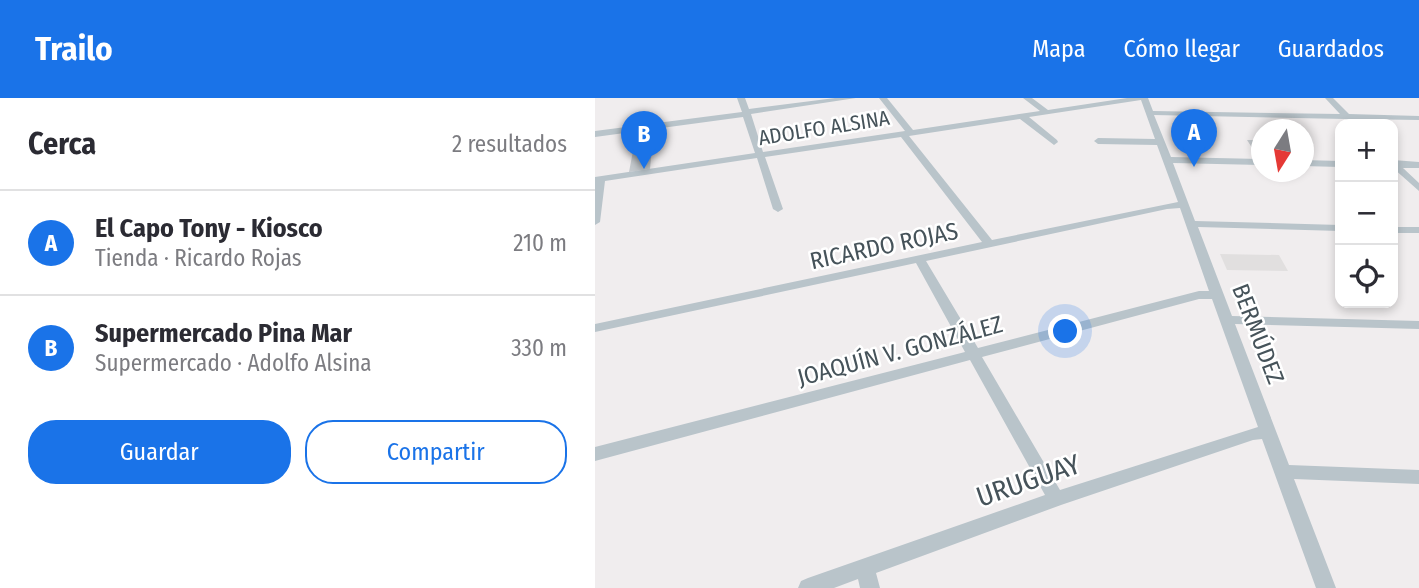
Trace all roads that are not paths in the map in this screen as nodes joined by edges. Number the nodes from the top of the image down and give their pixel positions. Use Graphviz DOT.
graph roads {
  1 [pos="741,98"];
  2 [pos="852,98"];
  3 [pos="883,98"];
  4 [pos="1027,98"];
  5 [pos="1143,98"];
  6 [pos="1329,98"];
  7 [pos="1046,112"];
  8 [pos="747,113"];
  9 [pos="1151,113"];
  10 [pos="1022,116"];
  11 [pos="1346,116"];
  12 [pos="1419,117"];
  13 [pos="1349,119"];
  14 [pos="907,133"];
  15 [pos="595,134"];
  16 [pos="1098,141"];
  17 [pos="1054,142"];
  18 [pos="1163,142"];
  19 [pos="761,156"];
  20 [pos="1168,160"];
  21 [pos="1251,162"];
  22 [pos="1314,163"];
  23 [pos="1335,164"];
  24 [pos="1398,164"];
  25 [pos="1419,165"];
  26 [pos="1398,168"];
  27 [pos="598,180"];
  28 [pos="1419,188"];
  29 [pos="1183,205"];
  30 [pos="778,209"];
  31 [pos="595,222"];
  32 [pos="1189,225"];
  33 [pos="1335,228"];
  34 [pos="1398,230"];
  35 [pos="1419,230"];
  36 [pos="989,245"];
  37 [pos="919,260"];
  38 [pos="1216,295"];
  39 [pos="1226,320"];
  40 [pos="1419,325"];
  41 [pos="595,328"];
  42 [pos="976,355"];
  43 [pos="1269,432"];
  44 [pos="595,454"];
  45 [pos="1284,472"];
  46 [pos="1419,477"];
  47 [pos="1056,499"];
  48 [pos="868,578"];
  49 [pos="808,588"];
  50 [pos="1326,588"];
  1 -- 8 [label="street"];
  2 -- 8 [label="street"];
  3 -- 14 [label="street"];
  4 -- 7 [label="street"];
  5 -- 7 [label="street, ADOLFO ALSINA"];
  5 -- 9 [label="street, BERMÚDEZ"];
  6 -- 11 [label="street"];
  7 -- 10 [label="street, ADOLFO ALSINA"];
  8 -- 15 [label="street"];
  8 -- 19 [label="street"];
  9 -- 11 [label="street"];
  9 -- 18 [label="street, BERMÚDEZ"];
  10 -- 14 [label="street, ADOLFO ALSINA"];
  10 -- 17 [label="street"];
  11 -- 12 [label="street"];
  11 -- 13 [label="street"];
  14 -- 19 [label="street, ADOLFO ALSINA"];
  14 -- 36 [label="street"];
  16 -- 18 [label="street"];
  18 -- 20 [label="street, BERMÚDEZ"];
  19 -- 27 [label="street, ADOLFO ALSINA"];
  19 -- 30 [label="street"];
  20 -- 21 [label="street"];
  20 -- 29 [label="street, BERMÚDEZ"];
  22 -- 23 [label="street"];
  24 -- 25 [label="street"];
  26 -- 28 [label="street"];
  27 -- 31 [label="street"];
  29 -- 32 [label="street, BERMÚDEZ"];
  29 -- 36 [label="street, RICARDO ROJAS"];
  32 -- 33 [label="street"];
  32 -- 38 [label="street, BERMÚDEZ"];
  34 -- 35 [label="street"];
  36 -- 37 [label="street, RICARDO ROJAS"];
  37 -- 41 [label="street, RICARDO ROJAS"];
  37 -- 42 [label="street"];
  38 -- 39 [label="street, BERMÚDEZ"];
  38 -- 42 [label="street, JOAQUÍN V. GONZÁLEZ"];
  39 -- 40 [label="street"];
  39 -- 43 [label="street, BERMÚDEZ"];
  42 -- 44 [label="street, JOAQUÍN V. GONZÁLEZ"];
  42 -- 47 [label="street"];
  43 -- 45 [label="street, BERMÚDEZ"];
  43 -- 47 [label="street, URUGUAY"];
  45 -- 46 [label="street"];
  45 -- 50 [label="street, BERMÚDEZ"];
  47 -- 48 [label="street, URUGUAY"];
  48 -- 49 [label="street, URUGUAY"];
}
